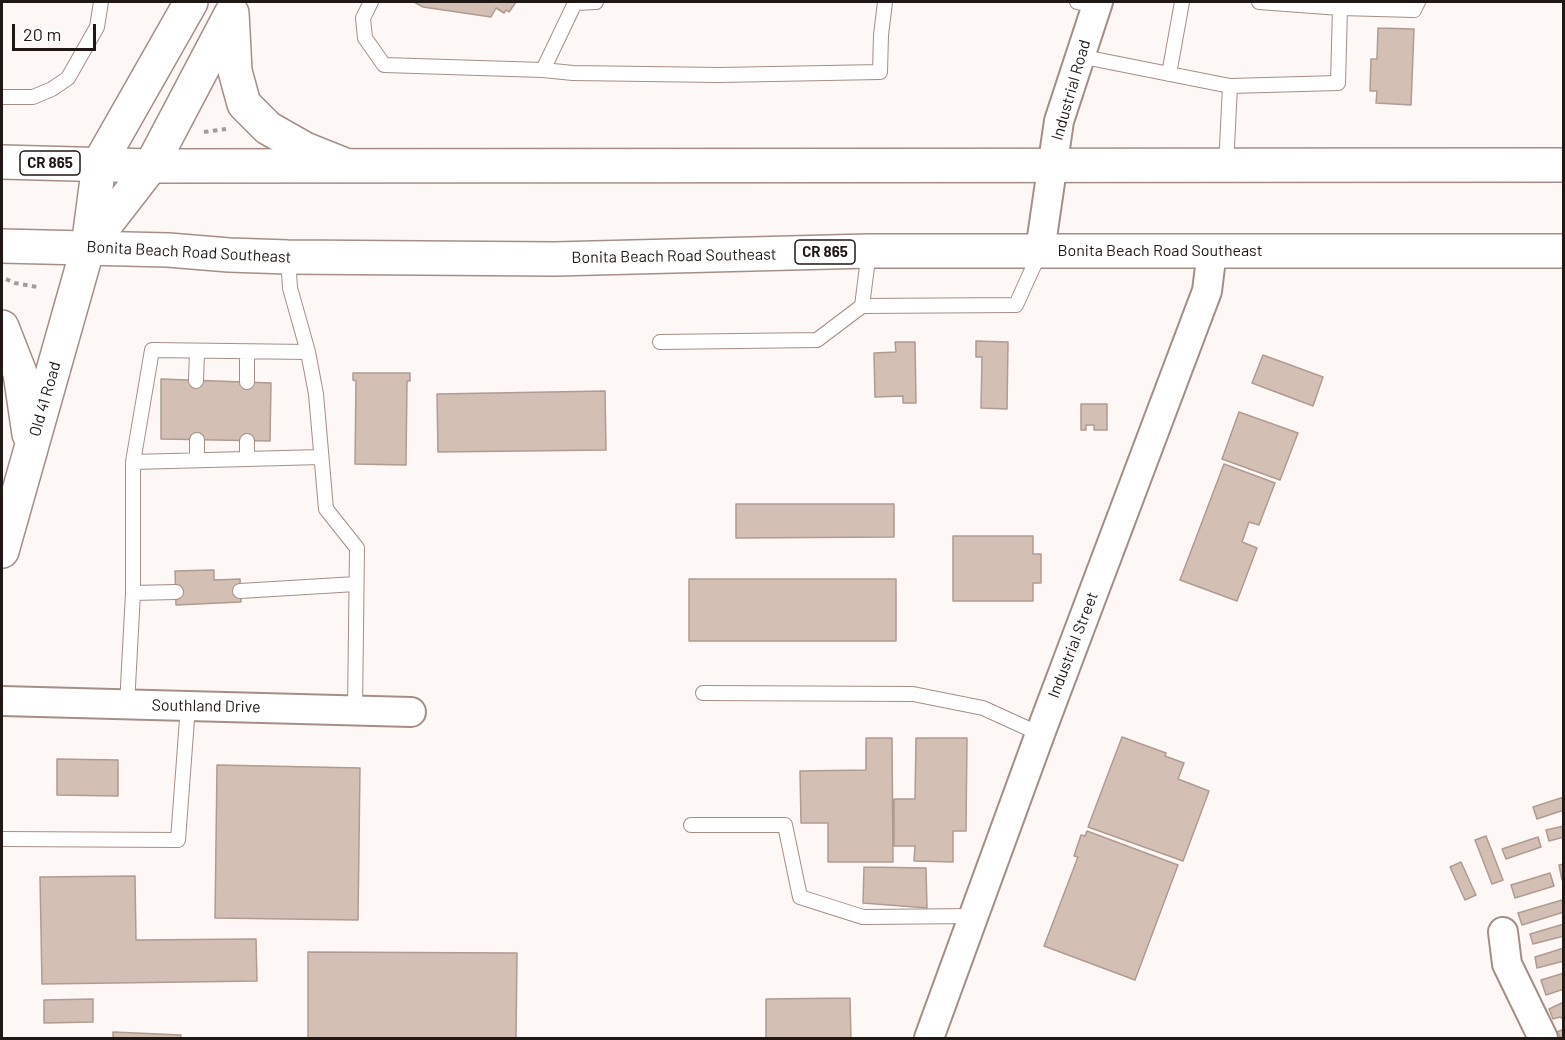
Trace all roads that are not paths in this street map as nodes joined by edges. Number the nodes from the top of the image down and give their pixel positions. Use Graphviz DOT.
graph roads {
  1 [pos="101,2"];
  2 [pos="191,2"];
  3 [pos="371,2"];
  4 [pos="596,2"];
  5 [pos="885,2"];
  6 [pos="1182,2"];
  7 [pos="1259,2"];
  8 [pos="1418,2"];
  9 [pos="1090,3"];
  10 [pos="235,8"];
  11 [pos="1340,8"];
  12 [pos="1079,56"];
  13 [pos="543,70"];
  14 [pos="1169,74"];
  15 [pos="1230,86"];
  16 [pos="2,97"];
  17 [pos="2,162"];
  18 [pos="99,164"];
  19 [pos="345,165"];
  20 [pos="1052,165"];
  21 [pos="1563,165"];
  22 [pos="150,166"];
  23 [pos="1226,166"];
  24 [pos="2,246"];
  25 [pos="88,247"];
  26 [pos="869,251"];
  27 [pos="1040,251"];
  28 [pos="1212,251"];
  29 [pos="1563,251"];
  30 [pos="288,257"];
  31 [pos="862,306"];
  32 [pos="2,327"];
  33 [pos="660,342"];
  34 [pos="197,351"];
  35 [pos="247,352"];
  36 [pos="308,352"];
  37 [pos="196,381"];
  38 [pos="247,382"];
  39 [pos="197,440"];
  40 [pos="247,441"];
  41 [pos="31,448"];
  42 [pos="321,457"];
  43 [pos="247,459"];
  44 [pos="197,460"];
  45 [pos="133,462"];
  46 [pos="2,551"];
  47 [pos="356,584"];
  48 [pos="240,591"];
  49 [pos="133,592"];
  50 [pos="176,592"];
  51 [pos="703,693"];
  52 [pos="2,702"];
  53 [pos="127,705"];
  54 [pos="188,706"];
  55 [pos="355,710"];
  56 [pos="411,712"];
  57 [pos="1040,734"];
  58 [pos="691,825"];
  59 [pos="2,839"];
  60 [pos="975,915"];
  61 [pos="1503,932"];
  62 [pos="929,1038"];
  63 [pos="1542,1038"];
  1 -- 16 [label="lane"];
  2 -- 18 [label="main road, Old 41 Road"];
  3 -- 13 [label="lane"];
  4 -- 13 [label="lane"];
  5 -- 13 [label="lane"];
  6 -- 14 [label="lane"];
  7 -- 11 [label="lane"];
  8 -- 11 [label="lane"];
  9 -- 12 [label="street, Industrial Road"];
  10 -- 19 [label="main road"];
  10 -- 22 [label="main road, Old 41 Road"];
  11 -- 15 [label="lane"];
  12 -- 14 [label="lane"];
  12 -- 20 [label="street, Industrial Road"];
  14 -- 15 [label="lane"];
  15 -- 23 [label="lane"];
  17 -- 18 [label="main road, CR 865"];
  18 -- 22 [label="main road, CR 865"];
  18 -- 25 [label="main road, Old 41 Road"];
  19 -- 20 [label="main road, CR 865"];
  19 -- 22 [label="main road, CR 865"];
  20 -- 23 [label="main road, CR 865"];
  20 -- 27 [label="street, Industrial Road"];
  21 -- 23 [label="main road, CR 865"];
  22 -- 25 [label="main road, Old 41 Road"];
  24 -- 25 [label="main road, Bonita Beach Road Southeast / CR 865"];
  25 -- 30 [label="main road, Bonita Beach Road Southeast / CR 865"];
  25 -- 41 [label="main road, Old 41 Road"];
  26 -- 27 [label="main road, Bonita Beach Road Southeast / CR 865"];
  26 -- 30 [label="main road, Bonita Beach Road Southeast / CR 865"];
  26 -- 31 [label="lane"];
  27 -- 28 [label="main road, Bonita Beach Road Southeast / CR 865"];
  27 -- 31 [label="lane"];
  28 -- 29 [label="main road, Bonita Beach Road Southeast / CR 865"];
  28 -- 57 [label="street, Industrial Street"];
  30 -- 36 [label="lane"];
  31 -- 33 [label="lane"];
  32 -- 41 [label="main road"];
  34 -- 35 [label="lane"];
  34 -- 37 [label="lane"];
  34 -- 45 [label="lane"];
  35 -- 36 [label="lane"];
  35 -- 38 [label="lane"];
  36 -- 42 [label="lane"];
  39 -- 44 [label="lane"];
  40 -- 43 [label="lane"];
  41 -- 46 [label="main road, Old 41 Road"];
  42 -- 43 [label="lane"];
  42 -- 47 [label="lane"];
  43 -- 44 [label="lane"];
  44 -- 45 [label="lane"];
  45 -- 49 [label="lane"];
  47 -- 48 [label="lane"];
  47 -- 55 [label="lane"];
  49 -- 50 [label="lane"];
  49 -- 53 [label="lane"];
  51 -- 57 [label="lane"];
  52 -- 53 [label="street, Southland Drive"];
  53 -- 54 [label="street, Southland Drive"];
  54 -- 55 [label="street, Southland Drive"];
  54 -- 59 [label="lane"];
  55 -- 56 [label="street, Southland Drive"];
  57 -- 60 [label="street, Industrial Street"];
  58 -- 60 [label="lane"];
  60 -- 62 [label="street, Industrial Street"];
  61 -- 63 [label="street"];
}
